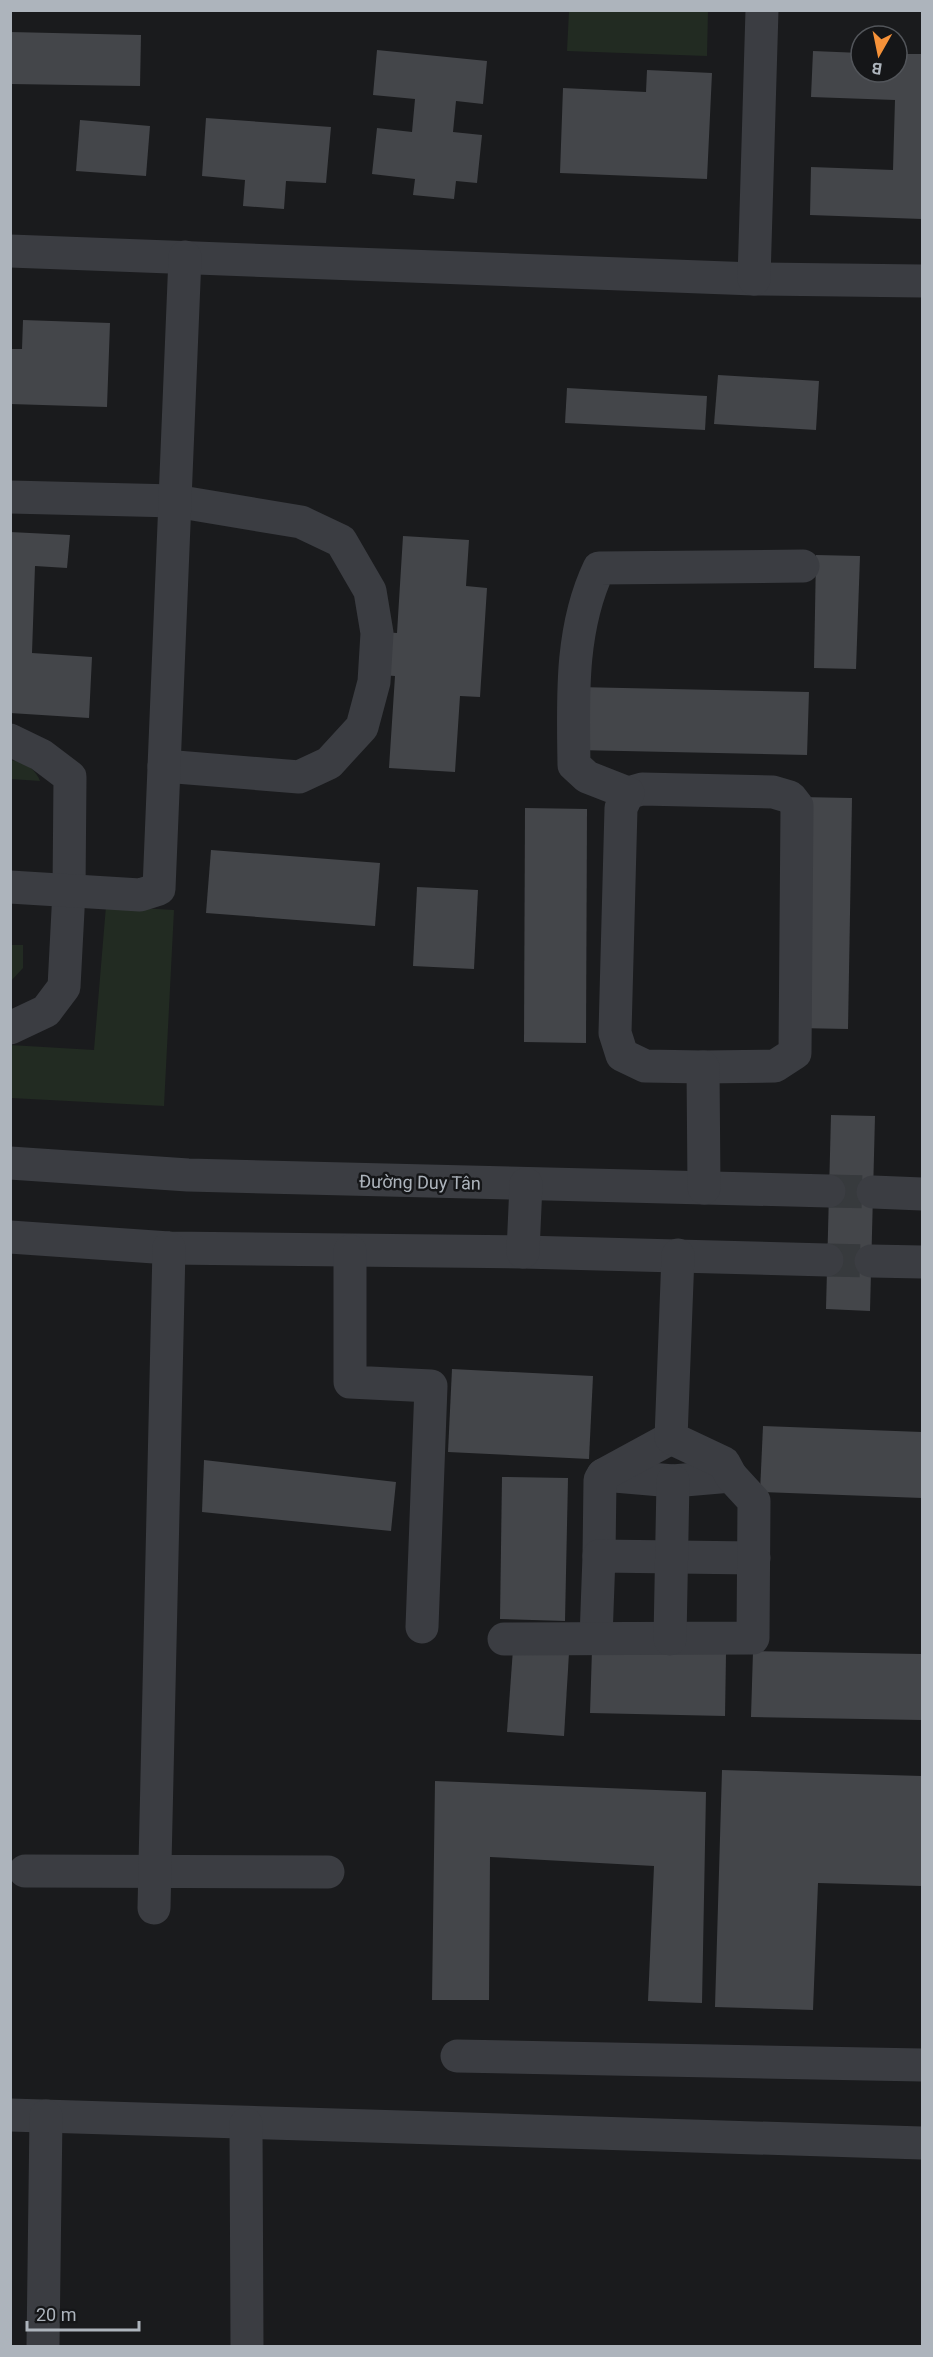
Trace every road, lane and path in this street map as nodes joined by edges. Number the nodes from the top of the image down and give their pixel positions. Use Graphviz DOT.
graph roads {
  1 [pos="762,10"];
  2 [pos="10,251"];
  3 [pos="185,257"];
  4 [pos="754,279"];
  5 [pos="922,281"];
  6 [pos="10,497"];
  7 [pos="175,501"];
  8 [pos="803,566"];
  9 [pos="10,740"];
  10 [pos="164,766"];
  11 [pos="628,793"];
  12 [pos="10,887"];
  13 [pos="69,891"];
  14 [pos="10,1028"];
  15 [pos="703,1067"];
  16 [pos="10,1163"];
  17 [pos="526,1184"];
  18 [pos="704,1188"];
  19 [pos="829,1191"];
  20 [pos="873,1192"];
  21 [pos="922,1194"];
  22 [pos="10,1237"];
  23 [pos="169,1248"];
  24 [pos="350,1251"];
  25 [pos="523,1252"];
  26 [pos="678,1255"];
  27 [pos="827,1260"];
  28 [pos="871,1261"];
  29 [pos="922,1262"];
  30 [pos="671,1438"];
  31 [pos="603,1475"];
  32 [pos="731,1476"];
  33 [pos="673,1481"];
  34 [pos="599,1556"];
  35 [pos="672,1557"];
  36 [pos="754,1558"];
  37 [pos="422,1627"];
  38 [pos="596,1638"];
  39 [pos="504,1639"];
  40 [pos="670,1639"];
  41 [pos="25,1871"];
  42 [pos="155,1871"];
  43 [pos="328,1872"];
  44 [pos="154,1908"];
  45 [pos="457,2056"];
  46 [pos="922,2065"];
  47 [pos="10,2115"];
  48 [pos="46,2116"];
  49 [pos="246,2124"];
  50 [pos="922,2143"];
  51 [pos="43,2346"];
  52 [pos="248,2346"];
  1 -- 4 [label="street"];
  2 -- 3 [label="street"];
  3 -- 4 [label="street"];
  3 -- 7 [label="street"];
  4 -- 5 [label="street"];
  6 -- 7 [label="street"];
  7 -- 10 [label="street"];
  7 -- 10 [label="street"];
  8 -- 11 [label="street"];
  9 -- 13 [label="street"];
  10 -- 13 [label="street"];
  11 -- 15 [label="street"];
  11 -- 15 [label="street"];
  12 -- 13 [label="street"];
  13 -- 14 [label="street"];
  15 -- 18 [label="street"];
  16 -- 17 [label="street, Đường Duy Tân"];
  17 -- 18 [label="street, Đường Duy Tân"];
  17 -- 25 [label="street"];
  18 -- 19 [label="street, Đường Duy Tân"];
  20 -- 21 [label="street"];
  22 -- 23 [label="street"];
  23 -- 24 [label="street"];
  23 -- 42 [label="street"];
  24 -- 25 [label="street"];
  24 -- 37 [label="street"];
  25 -- 26 [label="street"];
  26 -- 27 [label="street"];
  26 -- 30 [label="street"];
  28 -- 29 [label="street"];
  30 -- 31 [label="street"];
  30 -- 32 [label="street"];
  31 -- 33 [label="street"];
  31 -- 34 [label="street"];
  32 -- 33 [label="street"];
  32 -- 36 [label="street"];
  33 -- 35 [label="street"];
  34 -- 35 [label="street"];
  34 -- 38 [label="street"];
  35 -- 36 [label="street"];
  35 -- 40 [label="street"];
  36 -- 40 [label="street"];
  38 -- 39 [label="street"];
  38 -- 40 [label="street"];
  41 -- 42 [label="street"];
  42 -- 43 [label="street"];
  42 -- 44 [label="street"];
  45 -- 46 [label="street"];
  47 -- 48 [label="street"];
  48 -- 49 [label="street"];
  48 -- 51 [label="street"];
  49 -- 50 [label="street"];
  49 -- 52 [label="street"];
}
